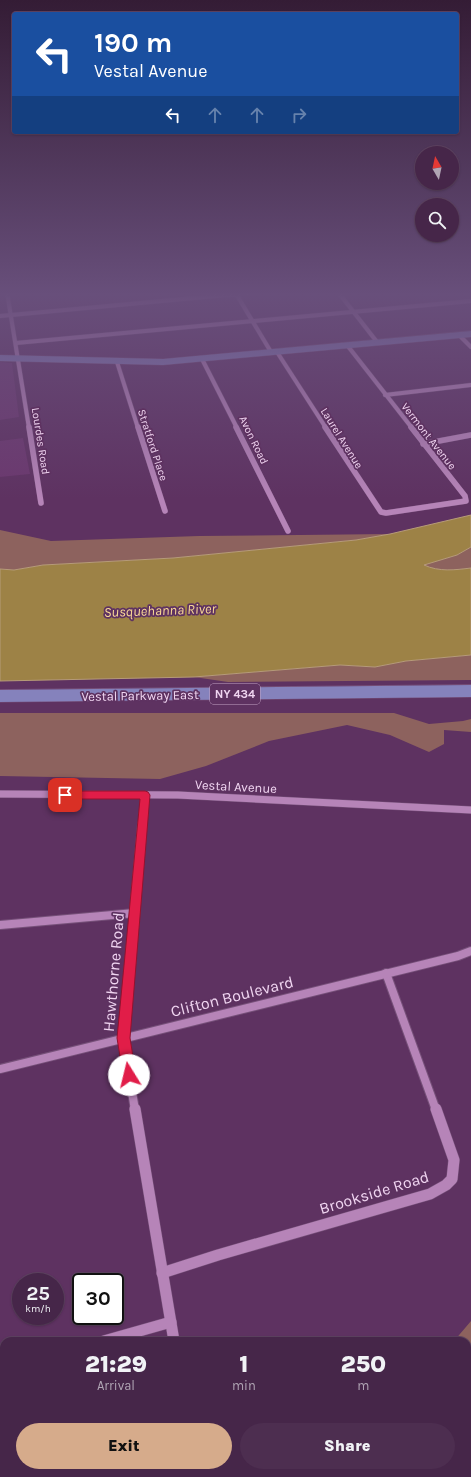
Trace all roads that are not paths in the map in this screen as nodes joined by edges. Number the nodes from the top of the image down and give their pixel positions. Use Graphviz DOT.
graph roads {
  1 [pos="18,361"];
  2 [pos="82,361"];
  3 [pos="173,361"];
  4 [pos="203,361"];
  5 [pos="280,361"];
  6 [pos="359,361"];
  7 [pos="117,362"];
  8 [pos="471,385"];
  9 [pos="385,394"];
  10 [pos="471,435"];
  11 [pos="423,444"];
  12 [pos="466,501"];
  13 [pos="41,503"];
  14 [pos="165,511"];
  15 [pos="288,531"];
  16 [pos="471,691"];
  17 [pos="0,696"];
  18 [pos="471,701"];
  19 [pos="0,705"];
  20 [pos="0,794"];
  21 [pos="145,795"];
  22 [pos="471,810"];
  23 [pos="135,913"];
  24 [pos="0,925"];
  25 [pos="471,951"];
  26 [pos="386,973"];
  27 [pos="124,1038"];
  28 [pos="0,1069"];
  29 [pos="162,1273"];
  30 [pos="171,1322"];
  31 [pos="118,1337"];
  32 [pos="173,1337"];
  1 -- 13 [label="street, Lourdes Road"];
  2 -- 7 [label="main road"];
  3 -- 7 [label="main road"];
  4 -- 15 [label="street, Avon Road"];
  5 -- 12 [label="street, Laurel Avenue"];
  6 -- 9 [label="street, Vermont Avenue"];
  7 -- 14 [label="street, Stratford Place"];
  8 -- 9 [label="street"];
  9 -- 11 [label="street, Vermont Avenue"];
  10 -- 11 [label="street"];
  11 -- 12 [label="street, Vermont Avenue"];
  16 -- 17 [label="main road, Vestal Parkway East / NY 434"];
  18 -- 19 [label="main road, Vestal Parkway East / NY 434"];
  20 -- 21 [label="street, Vestal Avenue"];
  21 -- 22 [label="street, Vestal Avenue"];
  21 -- 23 [label="street, Hawthorne Road"];
  23 -- 24 [label="street"];
  23 -- 27 [label="street, Hawthorne Road"];
  25 -- 26 [label="street, Clifton Boulevard"];
  26 -- 27 [label="street, Clifton Boulevard"];
  26 -- 29 [label="street, Brookside Road"];
  27 -- 28 [label="street, Clifton Boulevard"];
  27 -- 29 [label="street, Hawthorne Road"];
  29 -- 30 [label="street, Hawthorne Road"];
  30 -- 31 [label="street"];
  30 -- 32 [label="street, Hawthorne Road"];
}
